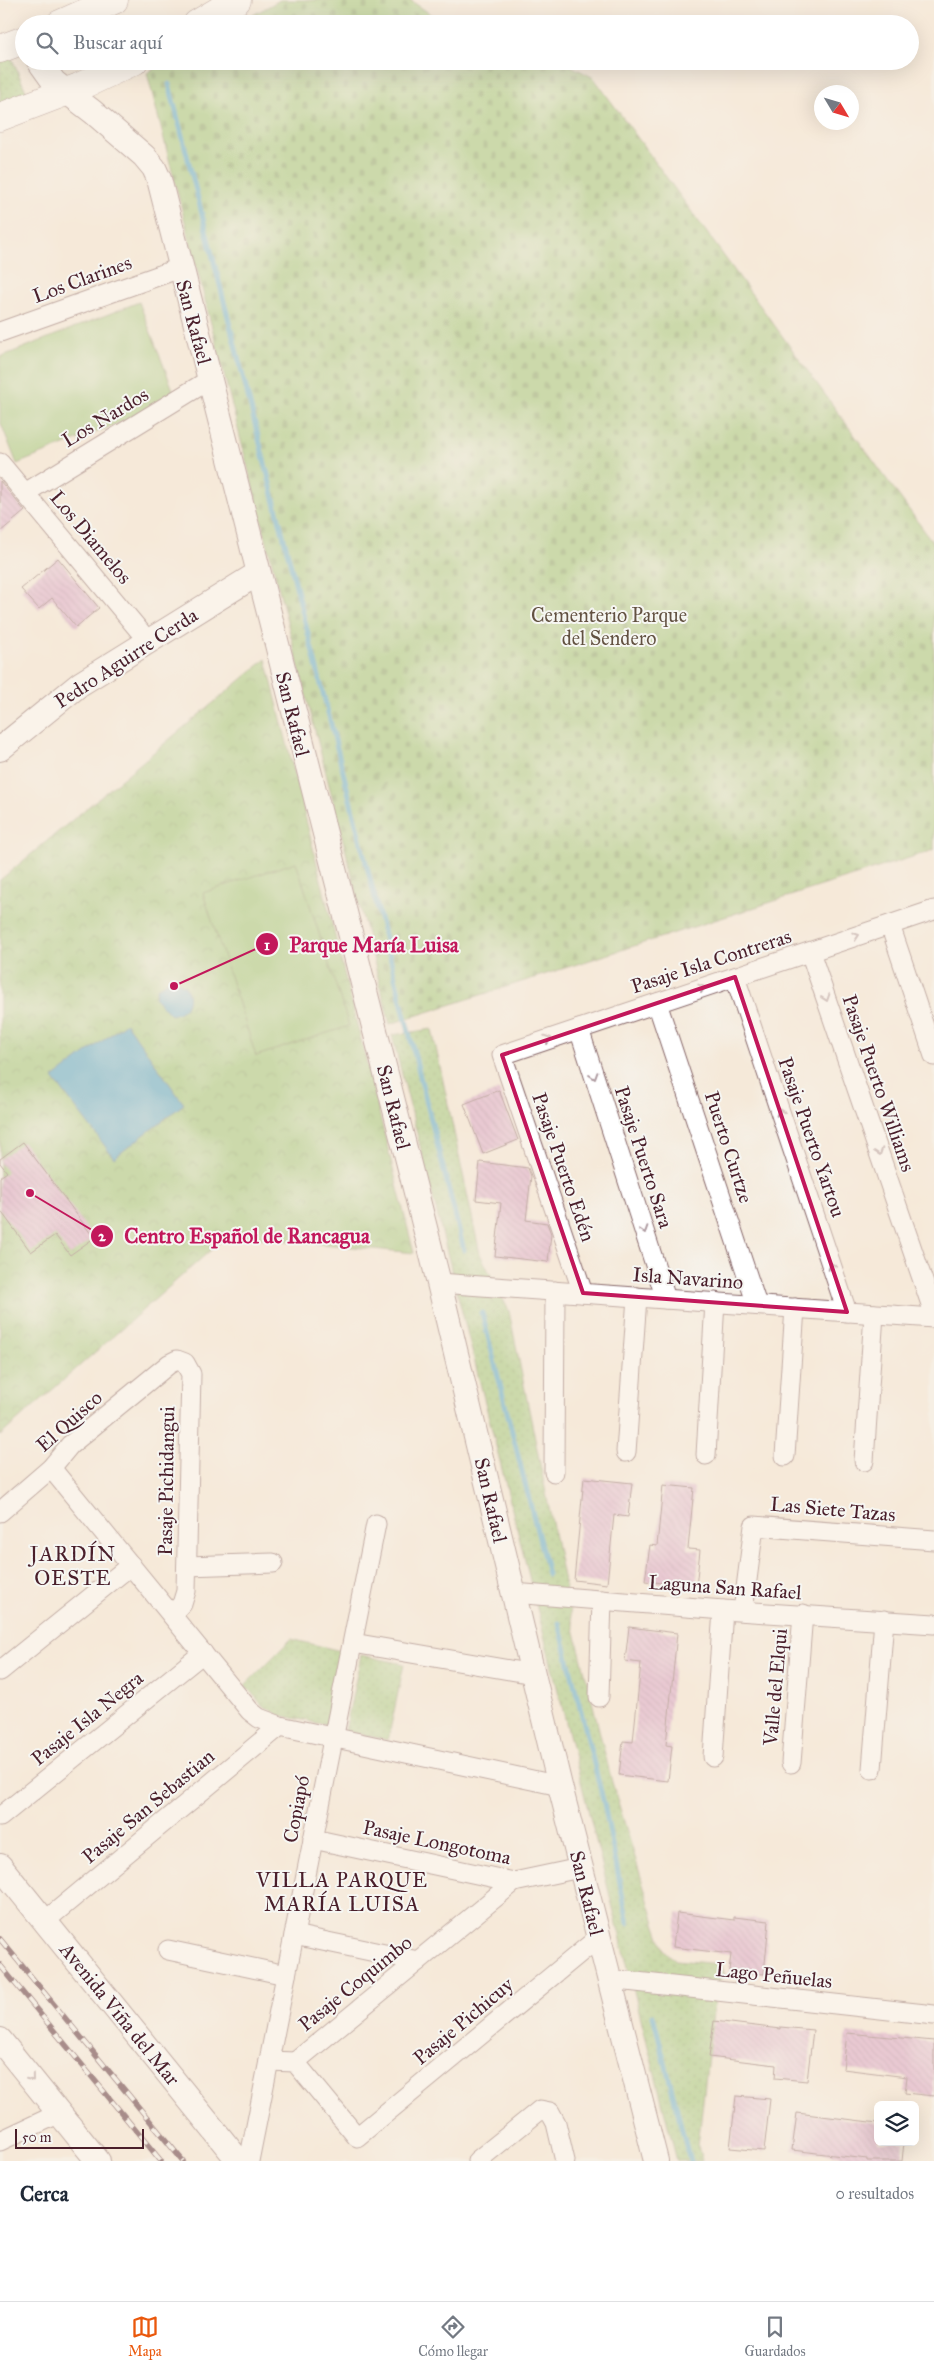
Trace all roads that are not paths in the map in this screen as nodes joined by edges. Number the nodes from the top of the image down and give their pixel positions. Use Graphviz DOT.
graph roads {
  1 [pos="114,0"];
  2 [pos="237,0"];
  3 [pos="80,15"];
  4 [pos="212,15"];
  5 [pos="15,43"];
  6 [pos="0,49"];
  7 [pos="45,70"];
  8 [pos="118,70"];
  9 [pos="66,91"];
  10 [pos="0,117"];
  11 [pos="180,268"];
  12 [pos="0,332"];
  13 [pos="209,380"];
  14 [pos="0,463"];
  15 [pos="25,493"];
  16 [pos="257,574"];
  17 [pos="148,641"];
  18 [pos="3,740"];
  19 [pos="934,910"];
  20 [pos="890,925"];
  21 [pos="810,952"];
  22 [pos="735,977"];
  23 [pos="657,1003"];
  24 [pos="578,1029"];
  25 [pos="502,1055"];
  26 [pos="934,1056"];
  27 [pos="439,1283"];
  28 [pos="555,1291"];
  29 [pos="583,1293"];
  30 [pos="637,1297"];
  31 [pos="666,1299"];
  32 [pos="715,1302"];
  33 [pos="757,1306"];
  34 [pos="795,1308"];
  35 [pos="847,1312"];
  36 [pos="934,1313"];
  37 [pos="874,1314"];
  38 [pos="934,1318"];
  39 [pos="169,1364"];
  40 [pos="626,1452"];
  41 [pos="706,1455"];
  42 [pos="785,1456"];
  43 [pos="864,1461"];
  44 [pos="50,1468"];
  45 [pos="554,1472"];
  46 [pos="0,1512"];
  47 [pos="376,1524"];
  48 [pos="934,1540"];
  49 [pos="273,1563"];
  50 [pos="130,1565"];
  51 [pos="187,1566"];
  52 [pos="513,1593"];
  53 [pos="602,1600"];
  54 [pos="723,1610"];
  55 [pos="743,1611"];
  56 [pos="803,1614"];
  57 [pos="172,1615"];
  58 [pos="884,1620"];
  59 [pos="934,1624"];
  60 [pos="353,1643"];
  61 [pos="202,1652"];
  62 [pos="0,1671"];
  63 [pos="533,1674"];
  64 [pos="599,1697"];
  65 [pos="280,1726"];
  66 [pos="334,1738"];
  67 [pos="713,1757"];
  68 [pos="791,1763"];
  69 [pos="872,1769"];
  70 [pos="560,1786"];
  71 [pos="0,1817"];
  72 [pos="313,1839"];
  73 [pos="0,1866"];
  74 [pos="580,1868"];
  75 [pos="514,1882"];
  76 [pos="45,1921"];
  77 [pos="294,1936"];
  78 [pos="598,1938"];
  79 [pos="168,1950"];
  80 [pos="418,1961"];
  81 [pos="286,1975"];
  82 [pos="609,1979"];
  83 [pos="934,2015"];
  84 [pos="0,2040"];
  85 [pos="269,2061"];
  86 [pos="295,2062"];
  87 [pos="60,2113"];
  88 [pos="0,2141"];
  89 [pos="98,2161"];
  90 [pos="239,2161"];
  91 [pos="249,2161"];
  92 [pos="476,2161"];
  93 [pos="565,2161"];
  94 [pos="656,2161"];
  1 -- 3 [label="main road"];
  2 -- 4 [label="main road"];
  5 -- 6 [label="main road"];
  7 -- 9 [label="street, San Rafael"];
  8 -- 9 [label="main road"];
  9 -- 10 [label="main road"];
  9 -- 11 [label="street, San Rafael"];
  11 -- 12 [label="street, Los Clarines"];
  11 -- 13 [label="street, San Rafael"];
  13 -- 15 [label="street, Los Nardos"];
  13 -- 16 [label="street, San Rafael"];
  14 -- 15 [label="street, Los Diamelos"];
  15 -- 17 [label="street, Los Diamelos"];
  16 -- 17 [label="street, Pedro Aguirre Cerda"];
  16 -- 27 [label="street, San Rafael"];
  17 -- 18 [label="street, Pedro Aguirre Cerda"];
  19 -- 20 [label="street, Pasaje Isla Contreras"];
  21 -- 20 [label="street, Pasaje Isla Contreras, one-way"];
  20 -- 26 [label="street"];
  21 -- 22 [label="street, Pasaje Isla Contreras"];
  21 -- 36 [label="street, Pasaje Puerto Williams, one-way"];
  23 -- 22 [label="street, Pasaje Isla Contreras, one-way"];
  35 -- 22 [label="street, Pasaje Puerto Yartou, one-way"];
  23 -- 24 [label="street, Pasaje Isla Contreras"];
  23 -- 33 [label="street, Puerto Curtze"];
  25 -- 24 [label="street, Pasaje Isla Contreras, one-way"];
  24 -- 31 [label="street, Pasaje Puerto Sara, one-way"];
  25 -- 29 [label="street, Pasaje Puerto Edén"];
  27 -- 28 [label="street, Isla Navarino"];
  27 -- 52 [label="street, San Rafael"];
  28 -- 29 [label="street, Isla Navarino"];
  28 -- 45 [label="street"];
  29 -- 30 [label="street, Isla Navarino"];
  30 -- 31 [label="street, Isla Navarino"];
  30 -- 40 [label="street"];
  31 -- 32 [label="street, Isla Navarino"];
  32 -- 33 [label="street, Isla Navarino"];
  32 -- 41 [label="street"];
  33 -- 34 [label="street, Isla Navarino"];
  34 -- 35 [label="street, Isla Navarino"];
  34 -- 42 [label="street"];
  35 -- 37 [label="street, Isla Navarino"];
  37 -- 38 [label="street, Isla Navarino"];
  37 -- 43 [label="street"];
  39 -- 44 [label="street, El Quisco"];
  39 -- 51 [label="street, Pasaje Pichidangui"];
  44 -- 46 [label="street, El Quisco"];
  44 -- 50 [label="street"];
  47 -- 60 [label="street, Copiapó"];
  48 -- 55 [label="street, Las Siete Tazas"];
  49 -- 51 [label="street"];
  50 -- 57 [label="street"];
  50 -- 62 [label="street"];
  51 -- 57 [label="street, Pasaje Pichidangui"];
  52 -- 53 [label="street, Laguna San Rafael"];
  52 -- 63 [label="street, San Rafael"];
  53 -- 54 [label="street, Laguna San Rafael"];
  53 -- 64 [label="street"];
  54 -- 55 [label="street, Laguna San Rafael"];
  54 -- 67 [label="street"];
  55 -- 56 [label="street, Laguna San Rafael"];
  56 -- 58 [label="street, Laguna San Rafael"];
  56 -- 68 [label="street, Valle del Elqui"];
  57 -- 61 [label="street"];
  58 -- 59 [label="street, Laguna San Rafael"];
  58 -- 69 [label="street"];
  60 -- 63 [label="street"];
  60 -- 66 [label="street, Copiapó"];
  61 -- 65 [label="street"];
  61 -- 71 [label="street, Pasaje Isla Negra"];
  63 -- 70 [label="street, San Rafael"];
  65 -- 66 [label="street"];
  65 -- 76 [label="street, Pasaje San Sebastian"];
  66 -- 70 [label="street"];
  66 -- 72 [label="street, Copiapó"];
  70 -- 74 [label="street, San Rafael"];
  72 -- 75 [label="street, Pasaje Longotoma"];
  72 -- 77 [label="street, Copiapó"];
  73 -- 76 [label="street, Avenida Viña del Mar"];
  74 -- 75 [label="street, Pasaje Longotoma"];
  74 -- 78 [label="street, San Rafael"];
  75 -- 80 [label="street, Pasaje Coquimbo"];
  76 -- 90 [label="street, Avenida Viña del Mar"];
  77 -- 80 [label="street"];
  77 -- 81 [label="street, Copiapó"];
  78 -- 82 [label="street, San Rafael"];
  78 -- 86 [label="street, Pasaje Pichicuy"];
  79 -- 81 [label="street"];
  80 -- 86 [label="street, Pasaje Coquimbo"];
  81 -- 85 [label="street, Copiapó"];
  82 -- 83 [label="street, Lago Peñuelas"];
  82 -- 94 [label="street, San Rafael"];
  84 -- 87 [label="street, one-way"];
  85 -- 86 [label="street"];
  85 -- 91 [label="street, Copiapó"];
  87 -- 88 [label="street"];
  87 -- 89 [label="street"];
  92 -- 93 [label="street"];
}
